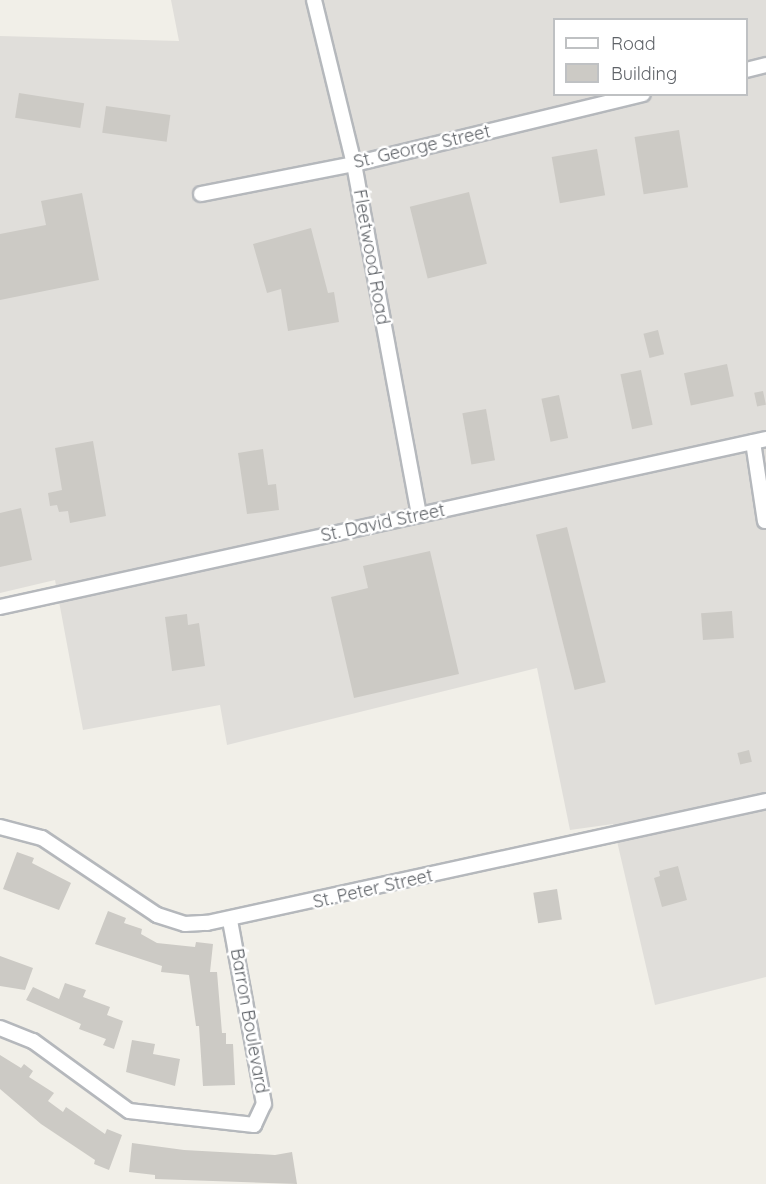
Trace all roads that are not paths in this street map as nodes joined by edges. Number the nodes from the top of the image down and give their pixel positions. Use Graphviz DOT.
graph roads {
  1 [pos="314,0"];
  2 [pos="766,65"];
  3 [pos="748,70"];
  4 [pos="635,96"];
  5 [pos="354,164"];
  6 [pos="201,194"];
  7 [pos="759,440"];
  8 [pos="419,515"];
  9 [pos="765,521"];
  10 [pos="0,607"];
  11 [pos="766,801"];
  12 [pos="0,827"];
  13 [pos="230,920"];
  14 [pos="0,1028"];
  1 -- 5 [label="street, Fleetwood Road"];
  2 -- 3 [label="street"];
  4 -- 5 [label="street, St. George Street"];
  5 -- 6 [label="street, St. George Street"];
  5 -- 8 [label="street, Fleetwood Road"];
  7 -- 8 [label="street, St. David Street"];
  7 -- 9 [label="street"];
  8 -- 10 [label="street, St. David Street"];
  11 -- 13 [label="street, St. Peter Street"];
  12 -- 13 [label="street, St. Peter Street"];
  13 -- 14 [label="street, Barron Boulevard"];
}
